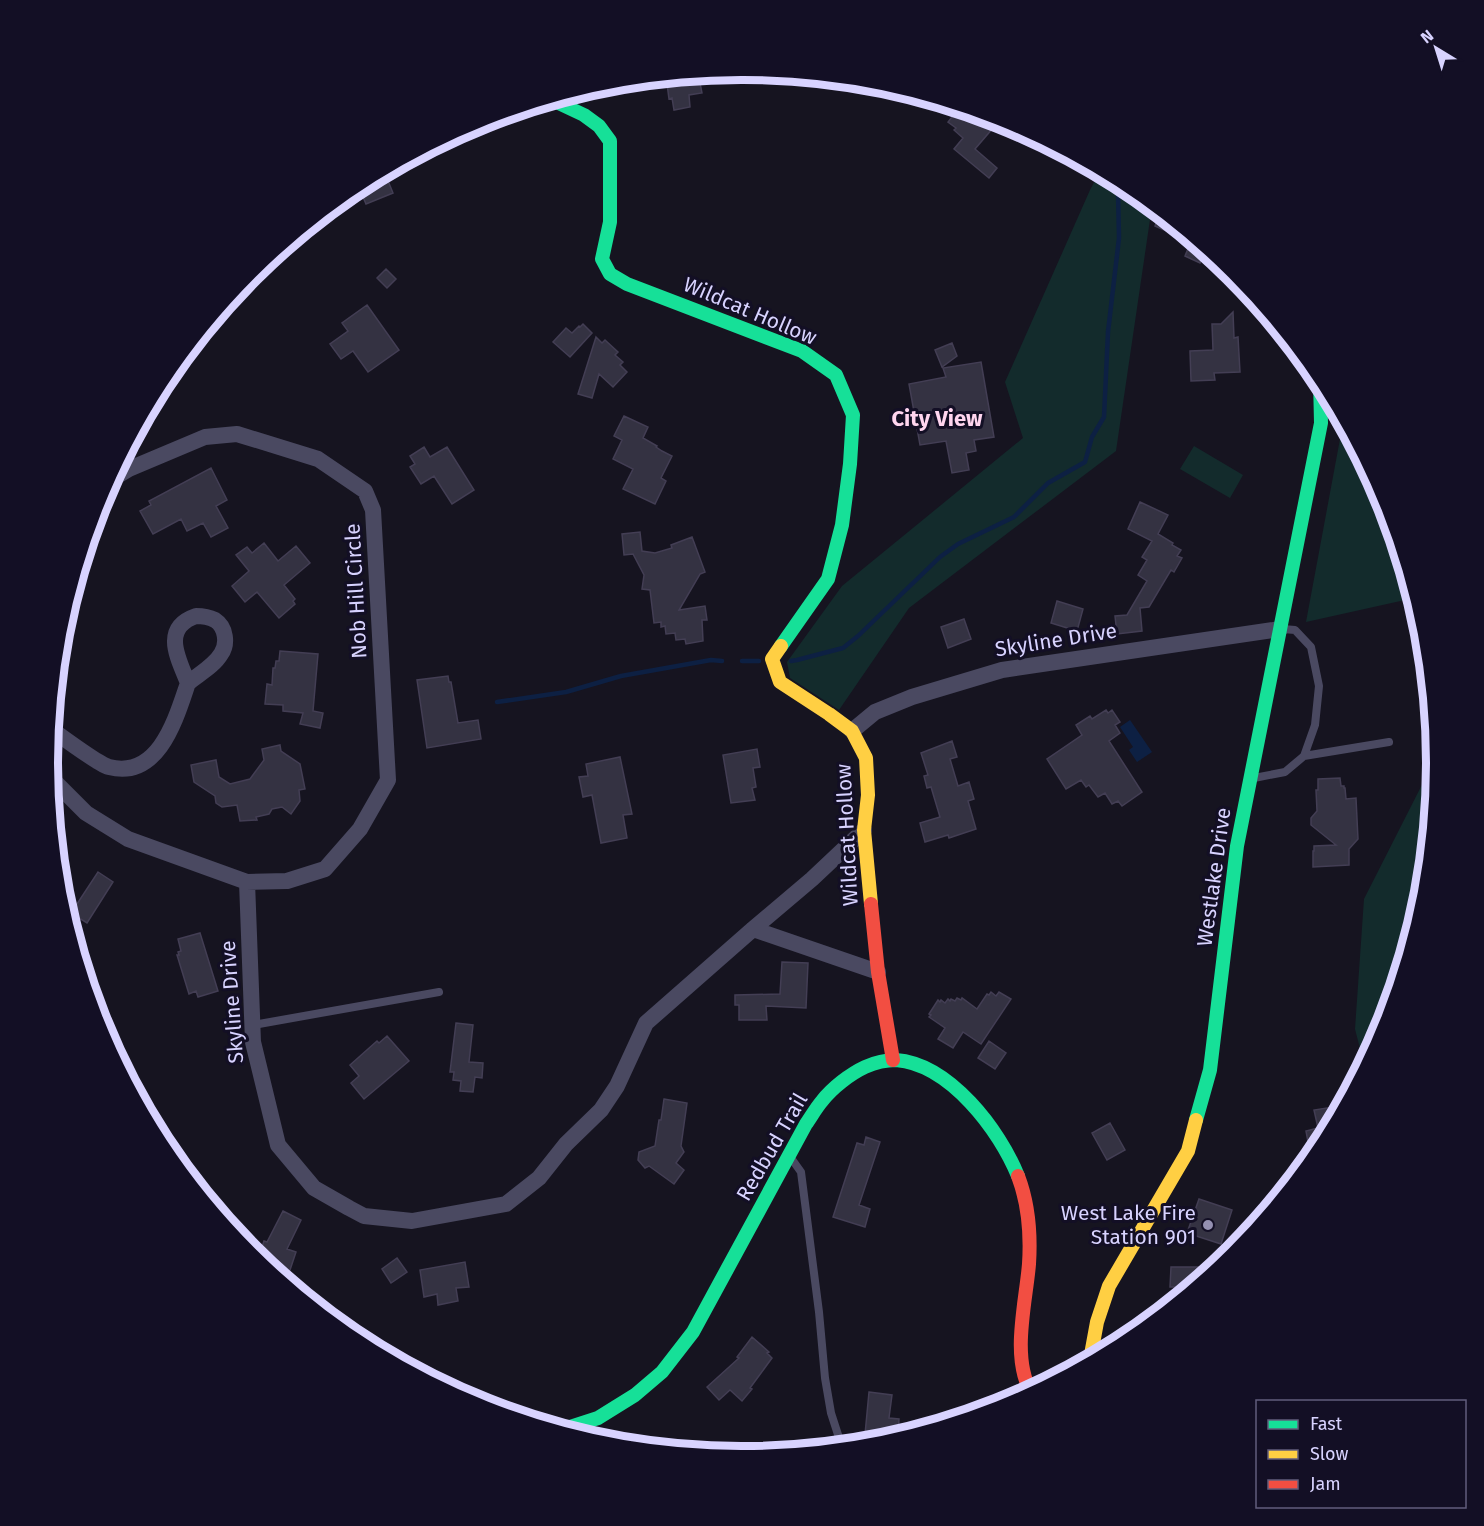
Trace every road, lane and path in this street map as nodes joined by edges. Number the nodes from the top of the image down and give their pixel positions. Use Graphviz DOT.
graph roads {
  1 [pos="562,104"];
  2 [pos="1320,400"];
  3 [pos="124,472"];
  4 [pos="1280,629"];
  5 [pos="188,683"];
  6 [pos="852,731"];
  7 [pos="59,735"];
  8 [pos="1389,742"];
  9 [pos="1304,756"];
  10 [pos="1250,779"];
  11 [pos="59,786"];
  12 [pos="864,830"];
  13 [pos="247,882"];
  14 [pos="753,929"];
  15 [pos="878,972"];
  16 [pos="439,992"];
  17 [pos="253,1025"];
  18 [pos="893,1060"];
  19 [pos="789,1155"];
  20 [pos="1092,1350"];
  21 [pos="1027,1384"];
  22 [pos="575,1425"];
  23 [pos="840,1439"];
  1 -- 6 [label="street, Wildcat Hollow"];
  2 -- 4 [label="street, Westlake Drive"];
  3 -- 13 [label="street, Nob Hill Circle"];
  4 -- 6 [label="street, Skyline Drive"];
  4 -- 9 [label="lane"];
  4 -- 10 [label="street, Westlake Drive"];
  5 -- 7 [label="street"];
  6 -- 12 [label="street, Wildcat Hollow"];
  8 -- 9 [label="lane"];
  9 -- 10 [label="lane"];
  10 -- 20 [label="street, Westlake Drive"];
  11 -- 13 [label="street"];
  12 -- 14 [label="street, Skyline Drive"];
  12 -- 15 [label="street, Wildcat Hollow"];
  13 -- 17 [label="street, Skyline Drive"];
  14 -- 15 [label="street"];
  14 -- 17 [label="street, Skyline Drive"];
  15 -- 18 [label="street, Wildcat Hollow"];
  16 -- 17 [label="lane"];
  18 -- 19 [label="street, Redbud Trail"];
  18 -- 21 [label="street, Redbud Trail"];
  19 -- 22 [label="street, Redbud Trail"];
  19 -- 23 [label="lane"];
}
